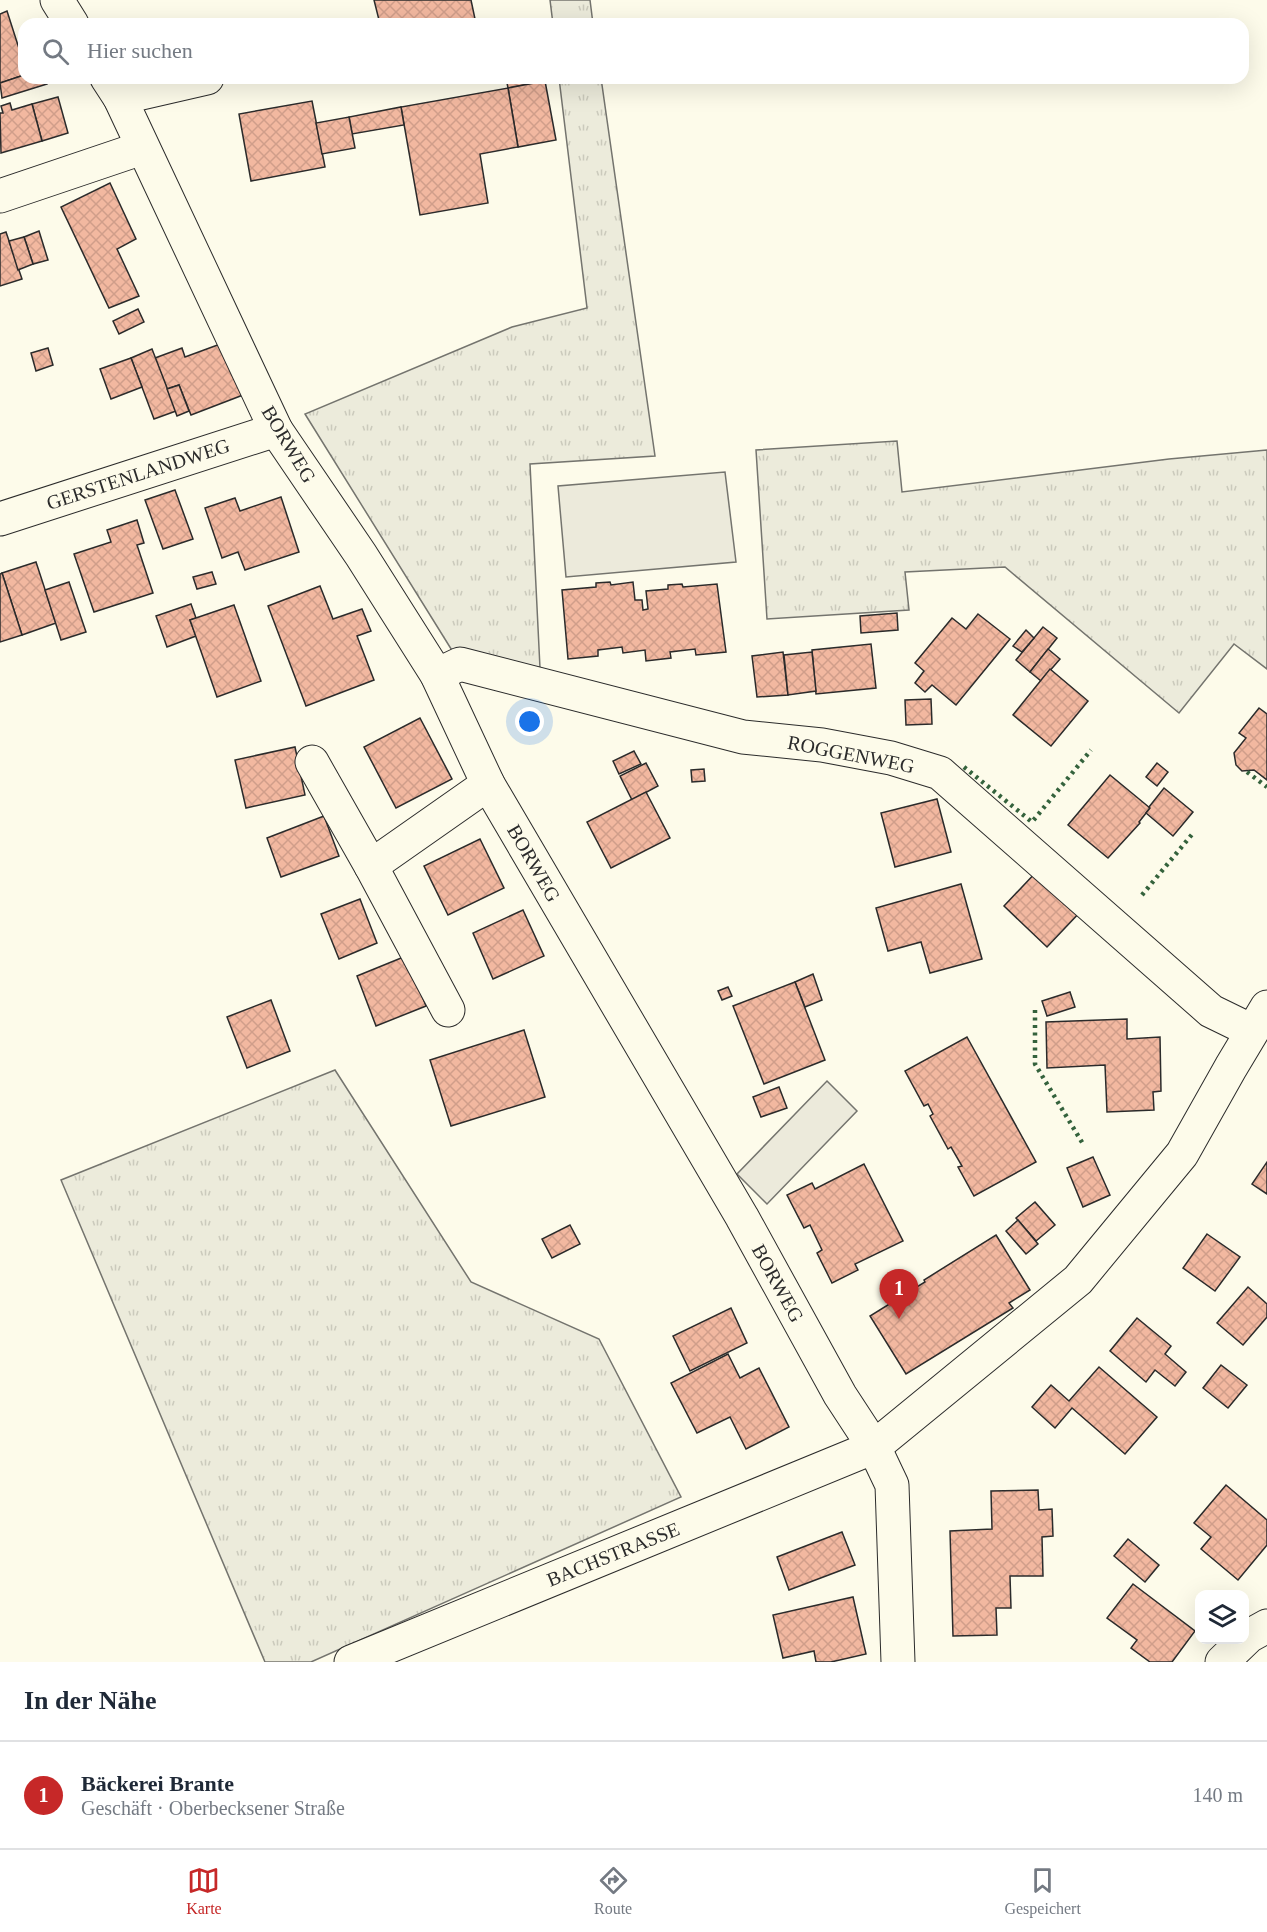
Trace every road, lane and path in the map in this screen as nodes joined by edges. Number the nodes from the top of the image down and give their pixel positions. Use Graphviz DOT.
graph roads {
  1 [pos="57,0"];
  2 [pos="68,18"];
  3 [pos="151,84"];
  4 [pos="113,88"];
  5 [pos="142,148"];
  6 [pos="0,196"];
  7 [pos="276,430"];
  8 [pos="0,519"];
  9 [pos="437,675"];
  10 [pos="312,762"];
  11 [pos="488,784"];
  12 [pos="371,866"];
  13 [pos="448,1010"];
  14 [pos="1260,1019"];
  15 [pos="874,1447"];
  16 [pos="1267,1626"];
  17 [pos="351,1662"];
  18 [pos="898,1662"];
  19 [pos="1222,1662"];
  1 -- 2 [label="street"];
  3 -- 4 [label="street"];
  4 -- 5 [label="street, BORWEG"];
  5 -- 6 [label="street"];
  5 -- 7 [label="street, BORWEG"];
  7 -- 8 [label="street, GERSTENLANDWEG"];
  7 -- 9 [label="street, BORWEG"];
  9 -- 11 [label="street, BORWEG"];
  9 -- 14 [label="street, ROGGENWEG"];
  10 -- 12 [label="street"];
  11 -- 12 [label="street"];
  11 -- 15 [label="street, BORWEG"];
  12 -- 13 [label="street"];
  14 -- 15 [label="street, BACHSTRASSE"];
  15 -- 17 [label="street, BACHSTRASSE"];
  15 -- 18 [label="street, BORWEG"];
  16 -- 19 [label="street"];
}
